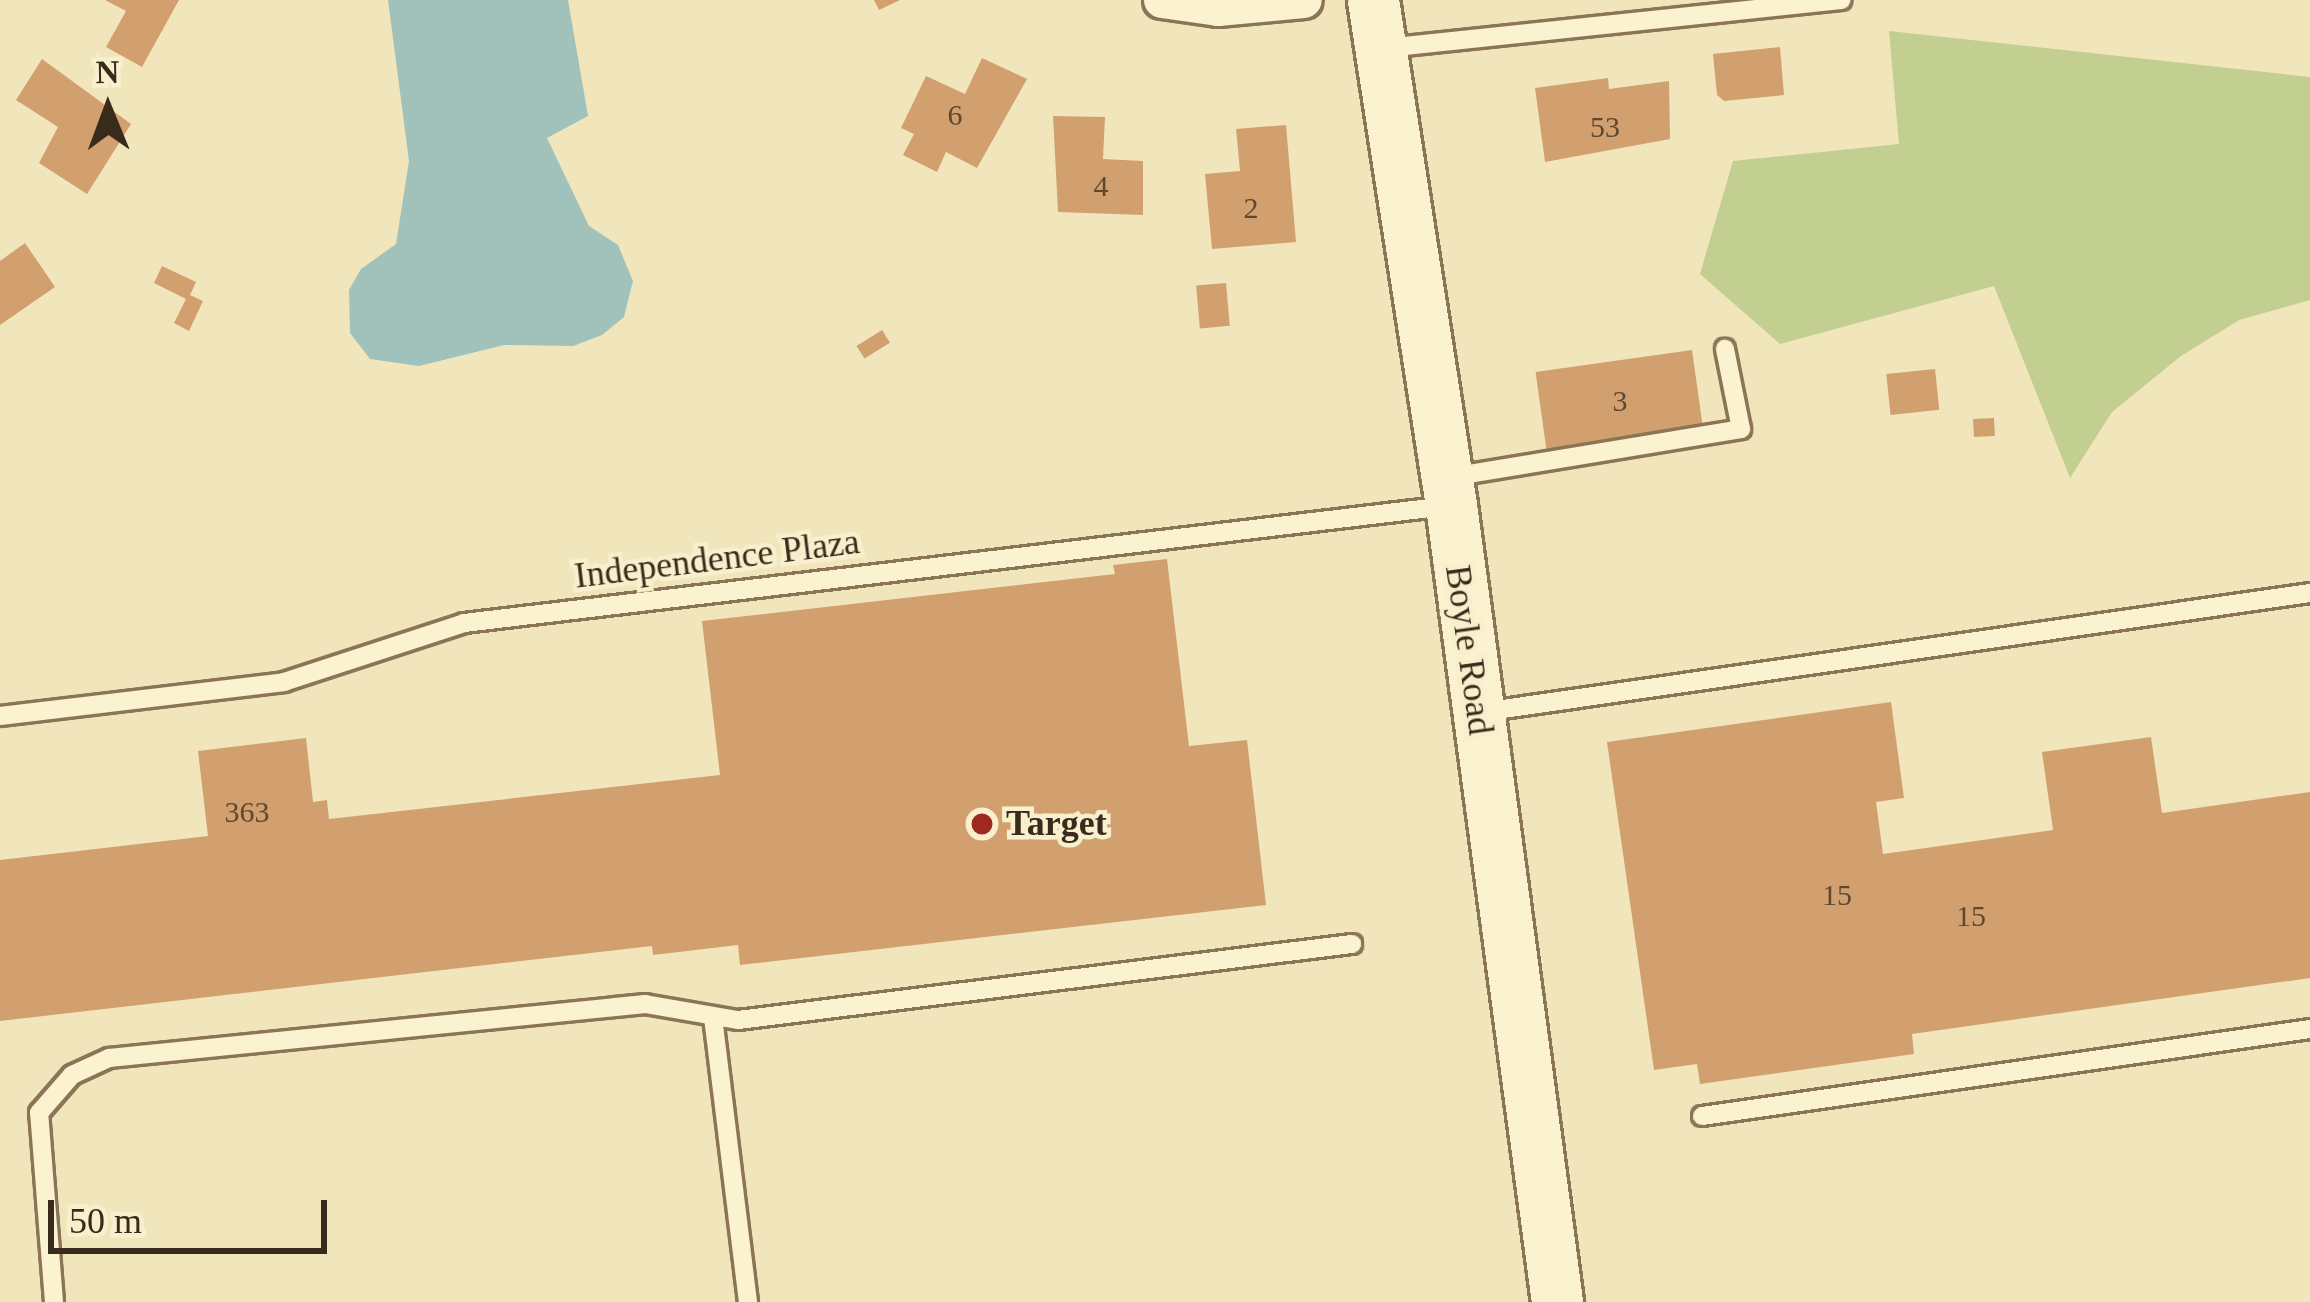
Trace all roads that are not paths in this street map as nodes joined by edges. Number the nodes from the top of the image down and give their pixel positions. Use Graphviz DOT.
graph roads {
  1 [pos="1162,0"];
  2 [pos="1304,0"];
  3 [pos="1840,0"];
  4 [pos="1377,24"];
  5 [pos="1725,349"];
  6 [pos="1448,492"];
  7 [pos="2310,592"];
  8 [pos="1477,713"];
  9 [pos="0,716"];
  10 [pos="1352,944"];
  11 [pos="713,1017"];
  12 [pos="2310,1029"];
  13 [pos="1702,1116"];
  14 [pos="54,1302"];
  15 [pos="748,1302"];
  16 [pos="1557,1302"];
  1 -- 2 [label="street"];
  3 -- 4 [label="lane"];
  4 -- 6 [label="street, Boyle Road"];
  5 -- 6 [label="lane, Independence Plaza"];
  6 -- 8 [label="street, Boyle Road"];
  6 -- 9 [label="lane, Independence Plaza"];
  7 -- 8 [label="lane"];
  8 -- 16 [label="street, Boyle Road"];
  10 -- 11 [label="lane"];
  11 -- 14 [label="lane"];
  11 -- 15 [label="lane"];
  12 -- 13 [label="lane"];
}
